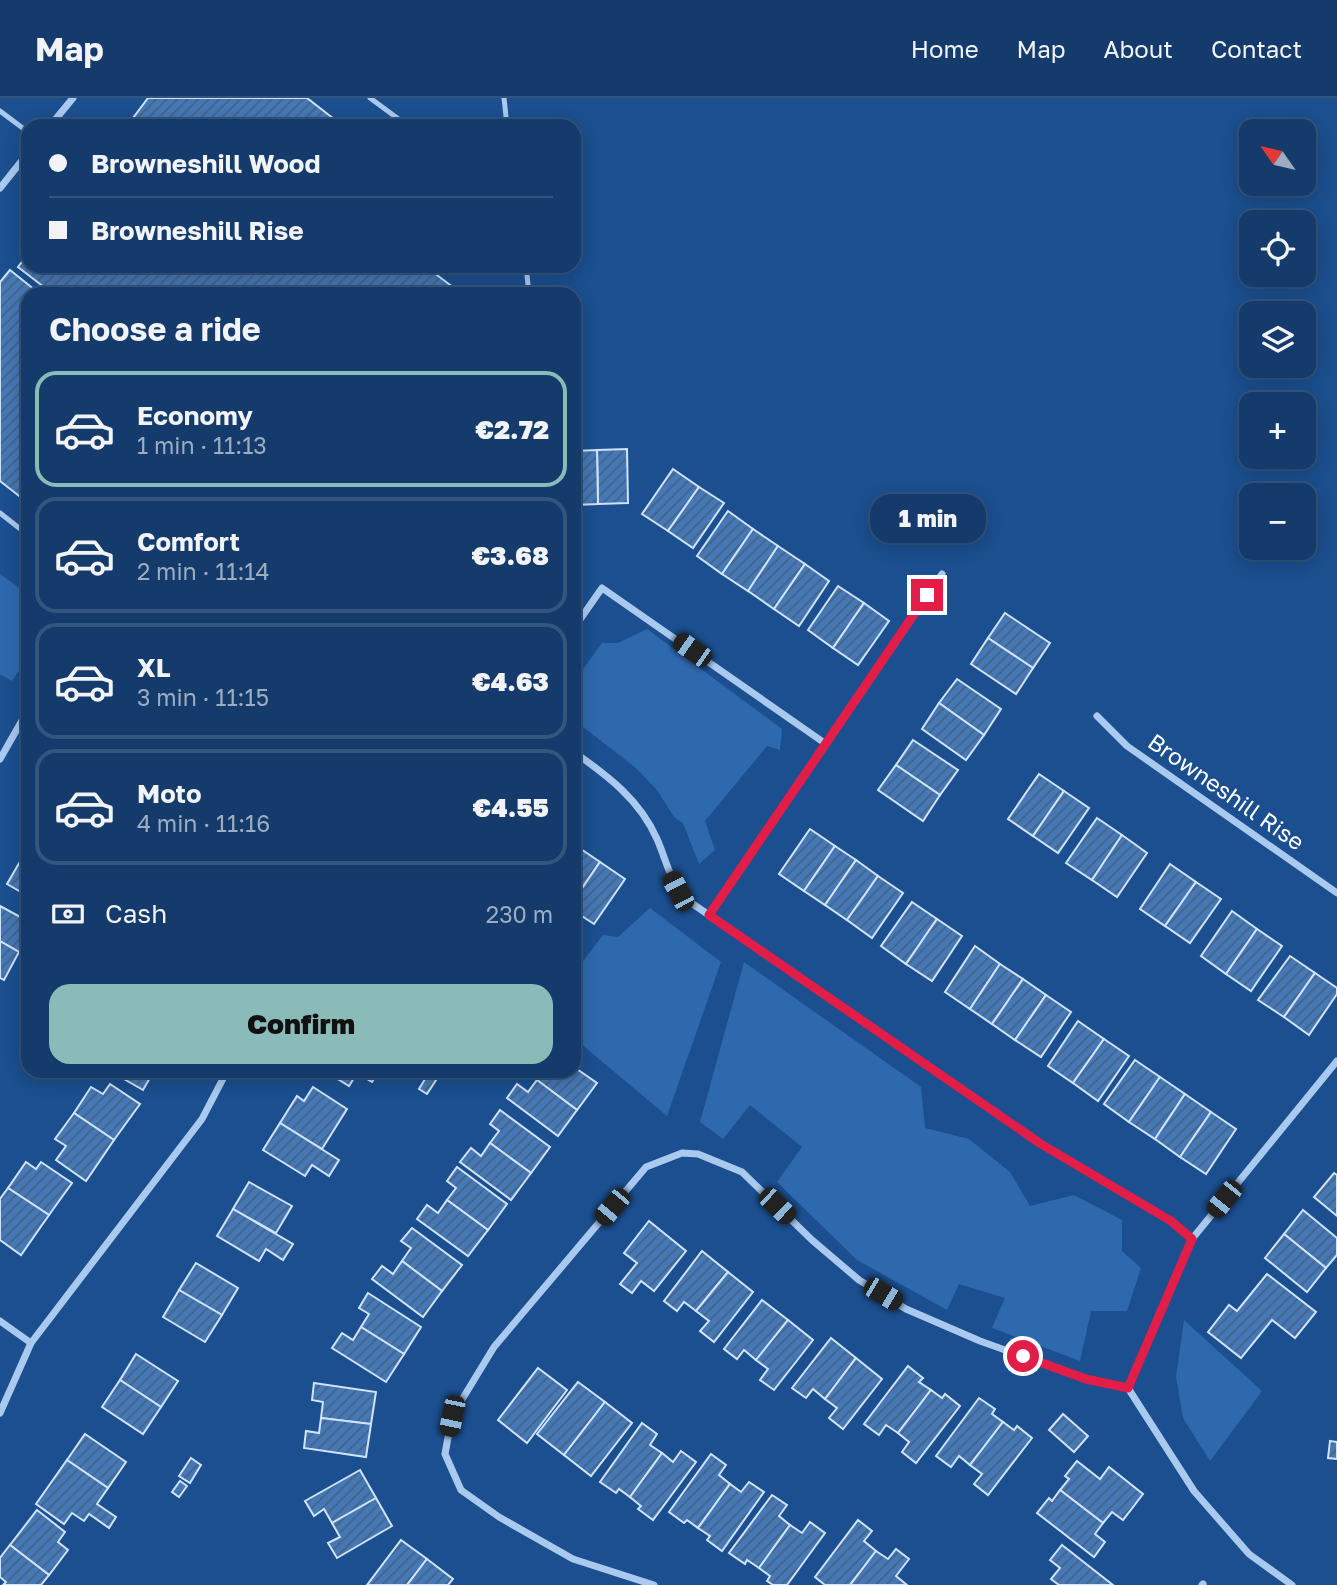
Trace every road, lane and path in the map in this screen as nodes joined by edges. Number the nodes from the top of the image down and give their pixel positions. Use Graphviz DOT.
graph roads {
  1 [pos="73,98"];
  2 [pos="370,98"];
  3 [pos="504,98"];
  4 [pos="0,111"];
  5 [pos="56,119"];
  6 [pos="398,119"];
  7 [pos="506,119"];
  8 [pos="21,127"];
  9 [pos="21,162"];
  10 [pos="0,188"];
  11 [pos="0,513"];
  12 [pos="21,530"];
  13 [pos="942,574"];
  14 [pos="581,618"];
  15 [pos="1097,716"];
  16 [pos="21,722"];
  17 [pos="826,744"];
  18 [pos="581,757"];
  19 [pos="0,759"];
  20 [pos="1337,893"];
  21 [pos="709,915"];
  22 [pos="1337,1062"];
  23 [pos="223,1078"];
  24 [pos="1192,1239"];
  25 [pos="0,1321"];
  26 [pos="31,1343"];
  27 [pos="1128,1388"];
  28 [pos="0,1413"];
  29 [pos="654,1585"];
  30 [pos="1292,1585"];
  1 -- 5 [label="street"];
  2 -- 6 [label="lane"];
  3 -- 7 [label="lane"];
  4 -- 8 [label="lane"];
  9 -- 10 [label="street"];
  11 -- 12 [label="lane"];
  13 -- 17 [label="street"];
  14 -- 17 [label="street"];
  15 -- 20 [label="street, Browneshill Rise"];
  16 -- 19 [label="street"];
  17 -- 21 [label="street"];
  18 -- 21 [label="street"];
  21 -- 24 [label="street"];
  22 -- 24 [label="street"];
  23 -- 26 [label="street"];
  24 -- 27 [label="street"];
  25 -- 26 [label="street"];
  26 -- 28 [label="street"];
  27 -- 29 [label="street"];
  27 -- 30 [label="street"];
}
